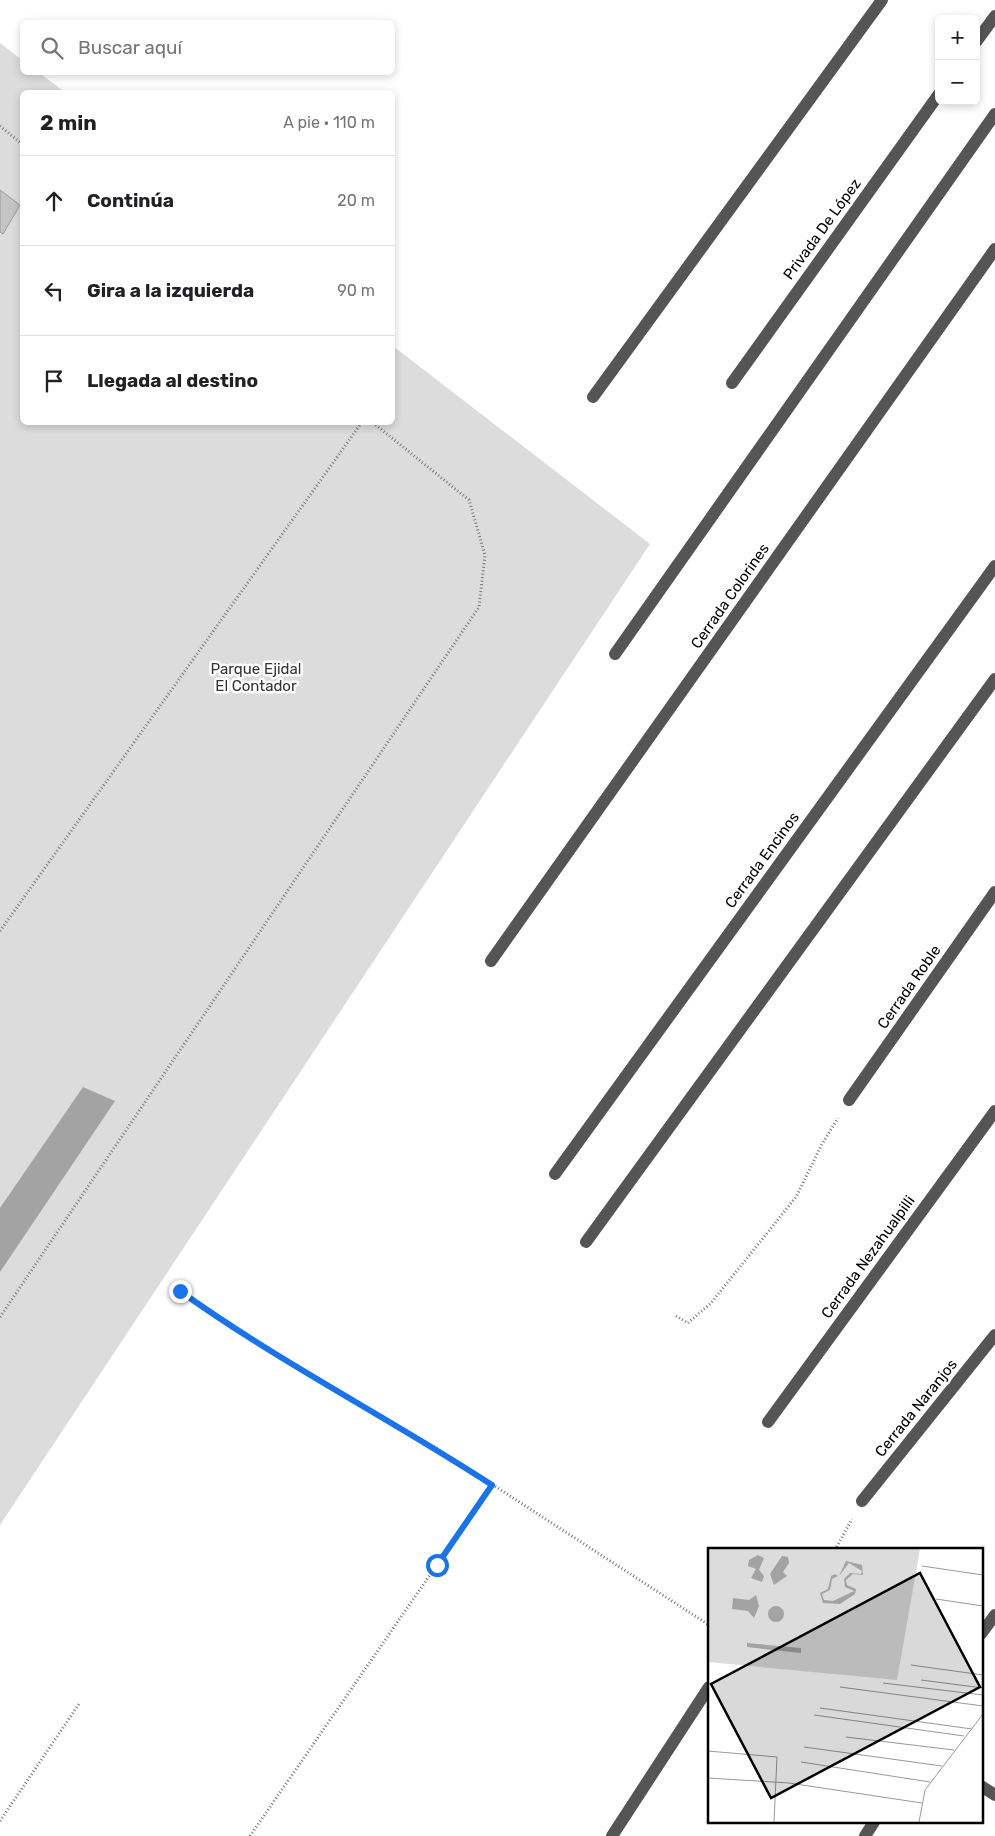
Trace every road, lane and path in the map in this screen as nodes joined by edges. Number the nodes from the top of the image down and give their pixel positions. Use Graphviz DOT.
graph roads {
  1 [pos="882,0"];
  2 [pos="995,16"];
  3 [pos="980,37"];
  4 [pos="935,100"];
  5 [pos="995,114"];
  6 [pos="0,126"];
  7 [pos="20,142"];
  8 [pos="995,249"];
  9 [pos="732,383"];
  10 [pos="592,397"];
  11 [pos="360,425"];
  12 [pos="376,425"];
  13 [pos="995,566"];
  14 [pos="615,654"];
  15 [pos="995,679"];
  16 [pos="995,892"];
  17 [pos="0,931"];
  18 [pos="491,961"];
  19 [pos="849,1100"];
  20 [pos="995,1111"];
  21 [pos="555,1174"];
  22 [pos="586,1242"];
  23 [pos="180,1291"];
  24 [pos="676,1316"];
  25 [pos="0,1317"];
  26 [pos="995,1335"];
  27 [pos="768,1422"];
  28 [pos="492,1485"];
  29 [pos="862,1501"];
  30 [pos="836,1548"];
  31 [pos="995,1615"];
  32 [pos="708,1624"];
  33 [pos="982,1633"];
  34 [pos="708,1689"];
  35 [pos="80,1704"];
  36 [pos="982,1787"];
  37 [pos="995,1795"];
  38 [pos="0,1822"];
  39 [pos="873,1824"];
  40 [pos="250,1836"];
  41 [pos="612,1836"];
  42 [pos="865,1836"];
  1 -- 10 [label="street"];
  2 -- 3 [label="street"];
  4 -- 9 [label="street, Privada De López"];
  5 -- 14 [label="street"];
  6 -- 7 [label="path"];
  8 -- 18 [label="street, Cerrada Colorines"];
  11 -- 17 [label="path"];
  12 -- 25 [label="path"];
  13 -- 21 [label="street, Cerrada Encinos"];
  15 -- 22 [label="street"];
  16 -- 19 [label="street, Cerrada Roble"];
  19 -- 24 [label="path"];
  20 -- 27 [label="street, Cerrada Nezahualpilli"];
  23 -- 28 [label="path"];
  26 -- 29 [label="street, Cerrada Naranjos"];
  28 -- 32 [label="path"];
  28 -- 40 [label="path"];
  29 -- 30 [label="path"];
  31 -- 33 [label="street"];
  34 -- 41 [label="street"];
  35 -- 38 [label="path"];
  36 -- 37 [label="street"];
  39 -- 42 [label="street"];
}
